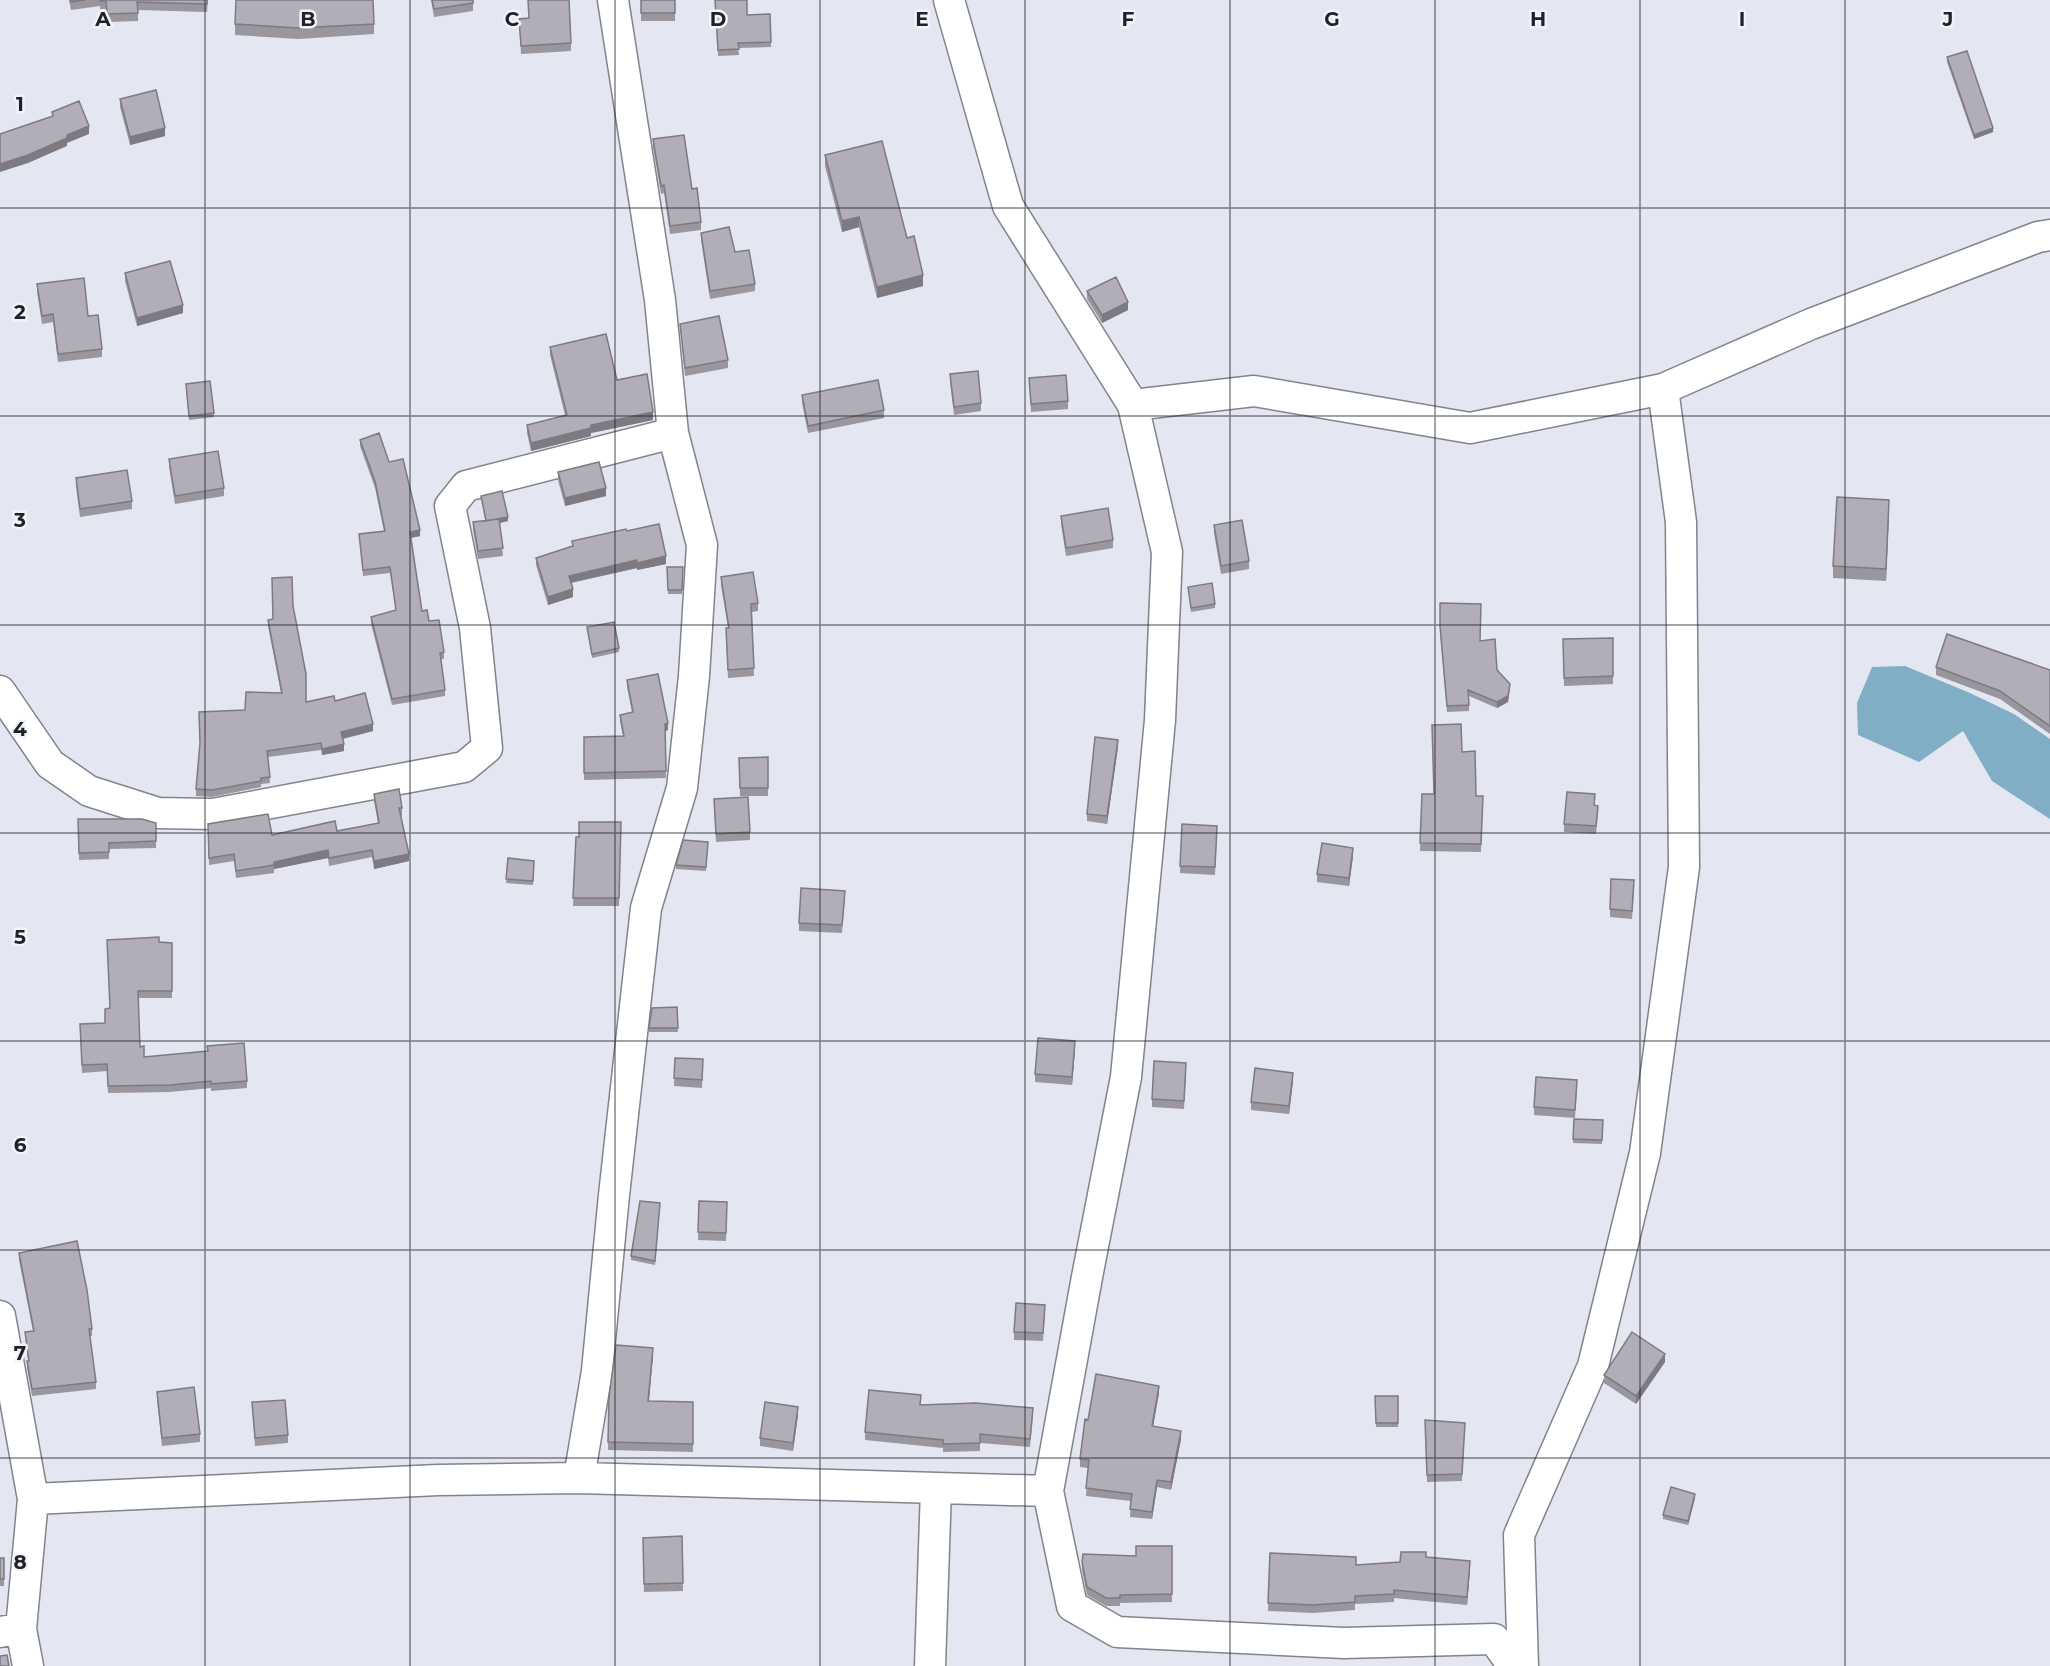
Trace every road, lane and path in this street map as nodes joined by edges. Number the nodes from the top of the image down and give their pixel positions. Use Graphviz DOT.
graph roads {
  1 [pos="614,0"];
  2 [pos="949,0"];
  3 [pos="2050,235"];
  4 [pos="1663,389"];
  5 [pos="1132,405"];
  6 [pos="673,432"];
  7 [pos="0,691"];
  8 [pos="0,1316"];
  9 [pos="579,1478"];
  10 [pos="936,1488"];
  11 [pos="1048,1491"];
  12 [pos="33,1499"];
  13 [pos="10,1630"];
  14 [pos="28,1666"];
  15 [pos="930,1666"];
  16 [pos="1513,1666"];
  17 [pos="1523,1666"];
  1 -- 6 [label="street"];
  2 -- 5 [label="street"];
  3 -- 4 [label="street"];
  4 -- 5 [label="street"];
  4 -- 17 [label="street"];
  5 -- 11 [label="street"];
  6 -- 7 [label="street"];
  6 -- 9 [label="street"];
  8 -- 12 [label="street"];
  9 -- 10 [label="street"];
  9 -- 12 [label="street"];
  10 -- 11 [label="street"];
  10 -- 15 [label="street"];
  11 -- 16 [label="street"];
  12 -- 13 [label="street"];
  13 -- 14 [label="street"];
}
